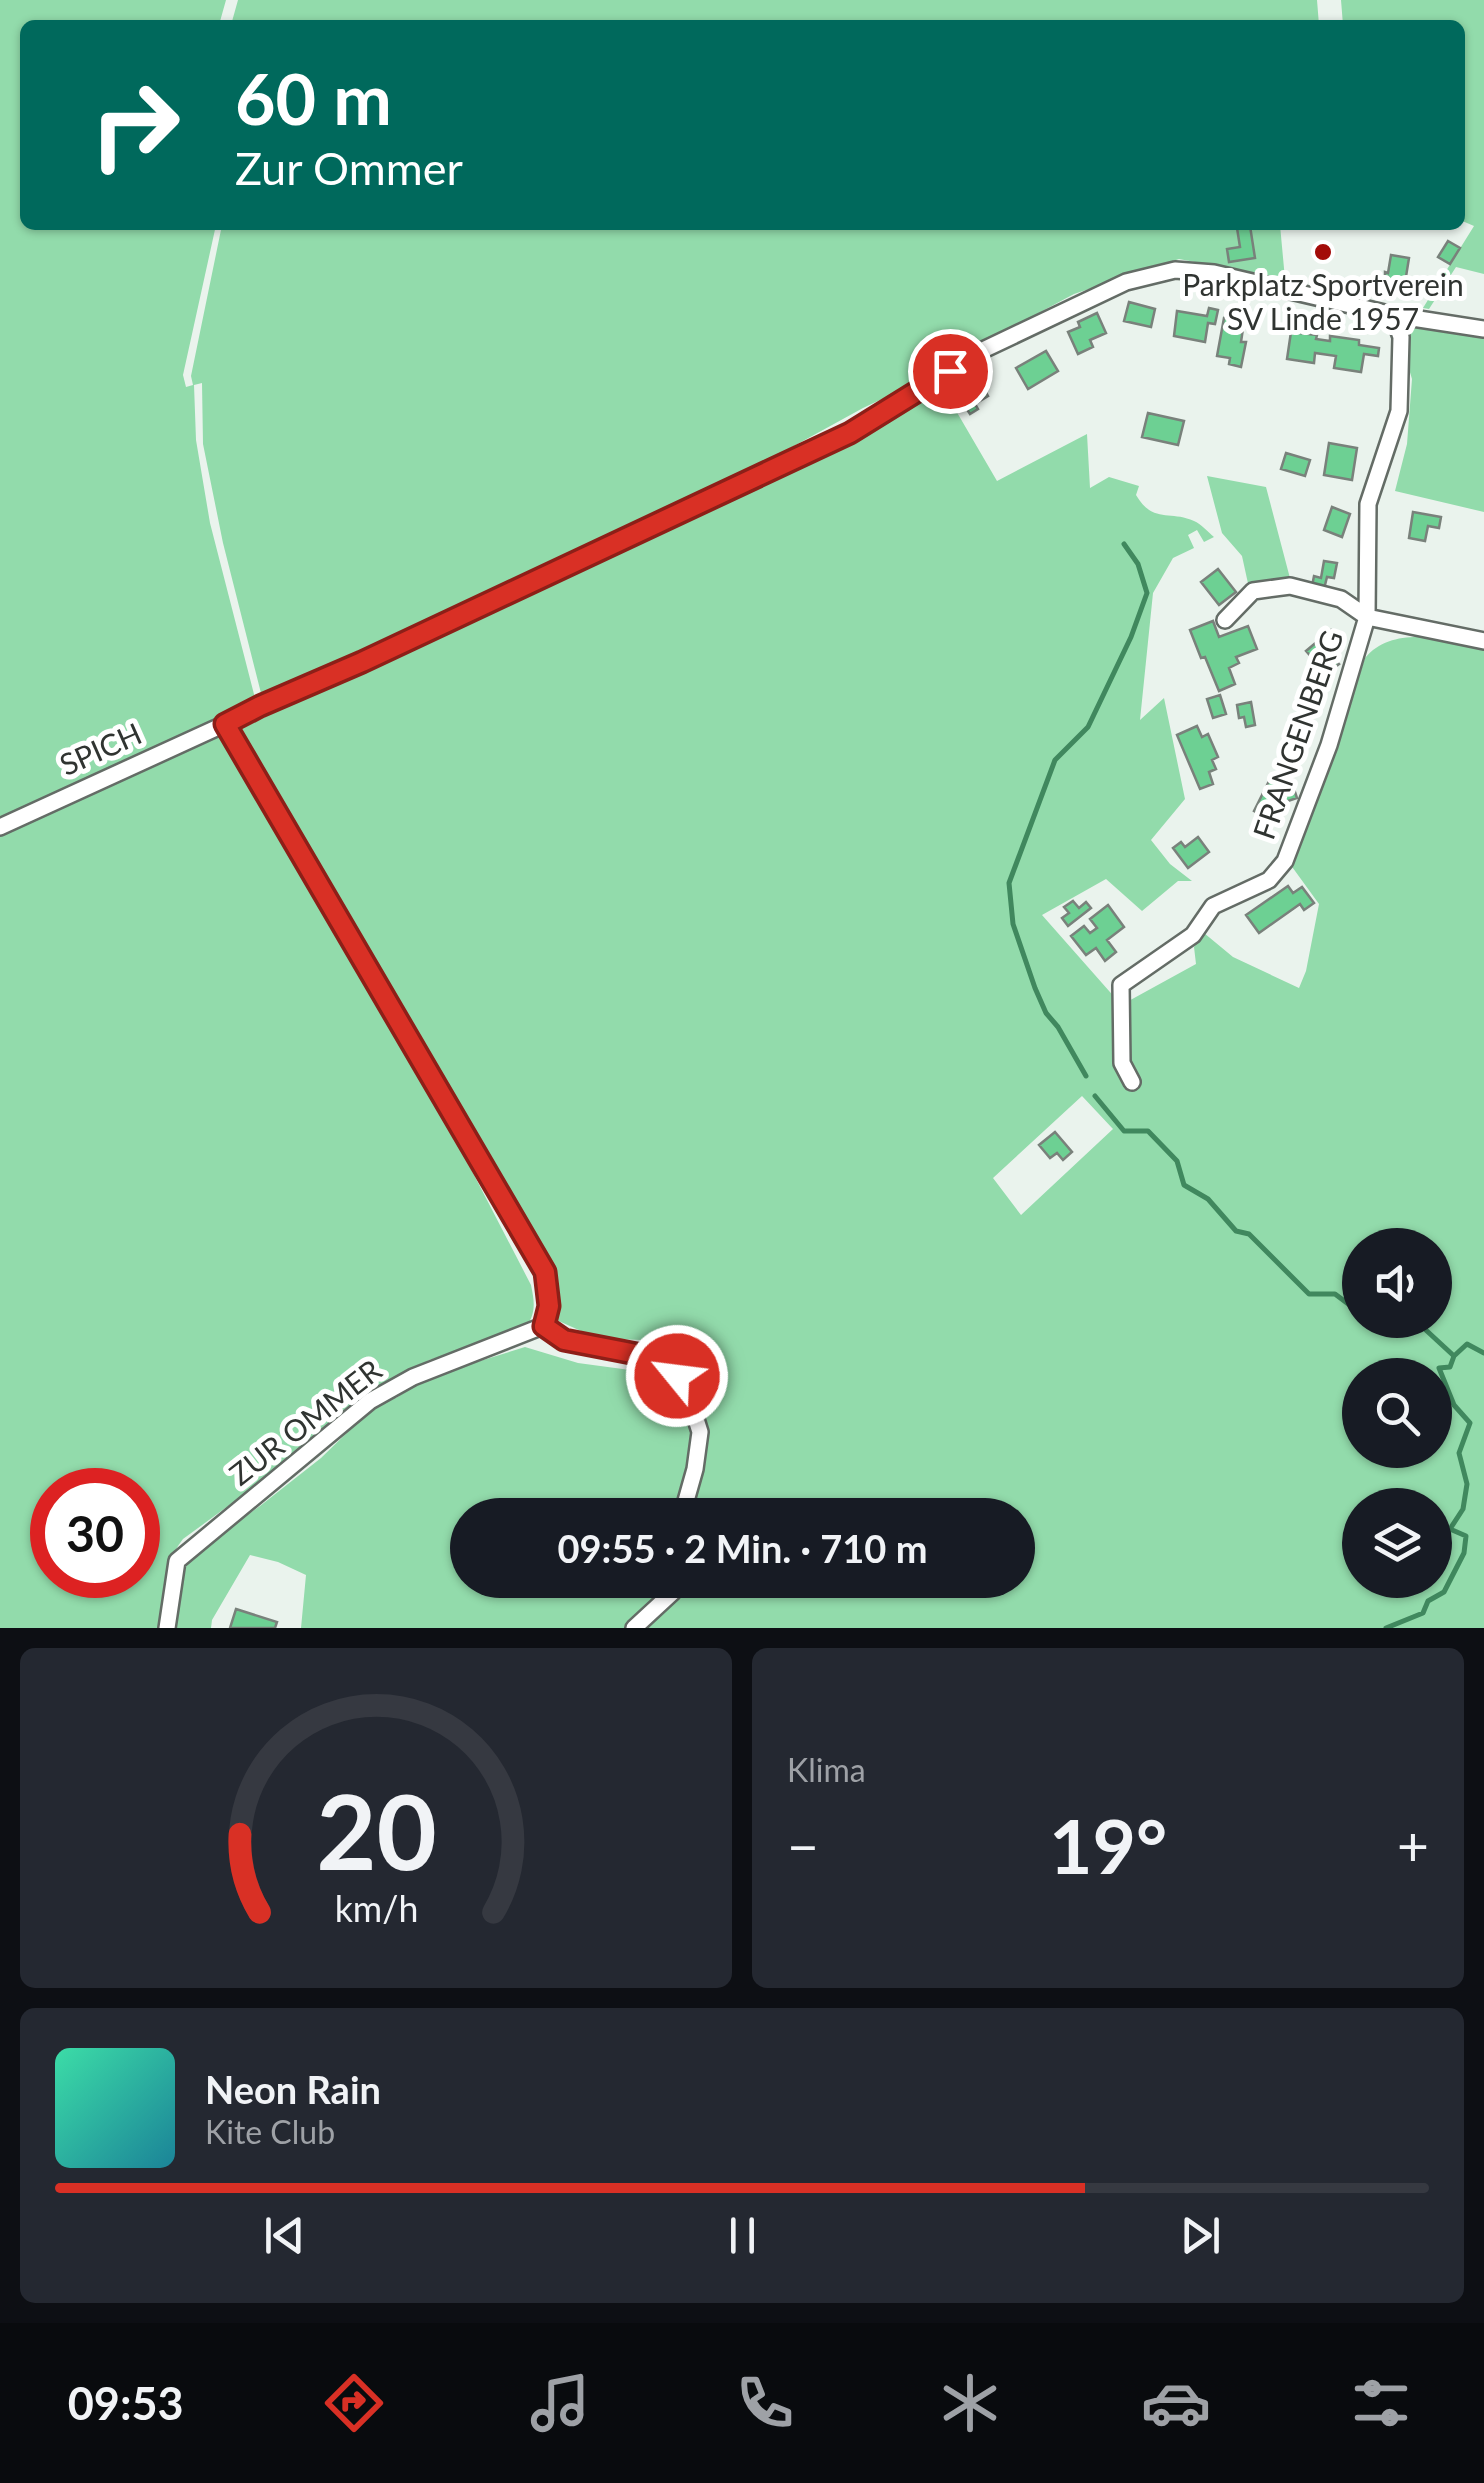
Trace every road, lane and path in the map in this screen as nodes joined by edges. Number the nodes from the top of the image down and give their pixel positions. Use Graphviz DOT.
graph roads {
  1 [pos="1394,315"];
  2 [pos="1484,330"];
  3 [pos="1367,617"];
  4 [pos="1225,620"];
  5 [pos="1484,641"];
  6 [pos="225,724"];
  7 [pos="0,827"];
  8 [pos="1132,1082"];
  9 [pos="544,1326"];
  10 [pos="687,1498"];
  11 [pos="666,1598"];
  12 [pos="167,1628"];
  13 [pos="634,1628"];
  1 -- 2 [label="street"];
  1 -- 3 [label="street, FRANGENBERG"];
  1 -- 6 [label="street, SPICH"];
  3 -- 4 [label="street, FRANGENBERG"];
  3 -- 5 [label="street, FRANGENBERG"];
  3 -- 8 [label="street, FRANGENBERG"];
  6 -- 7 [label="street, SPICH"];
  6 -- 9 [label="street"];
  9 -- 10 [label="street"];
  9 -- 12 [label="street, ZUR OMMER"];
  11 -- 13 [label="street"];
}
